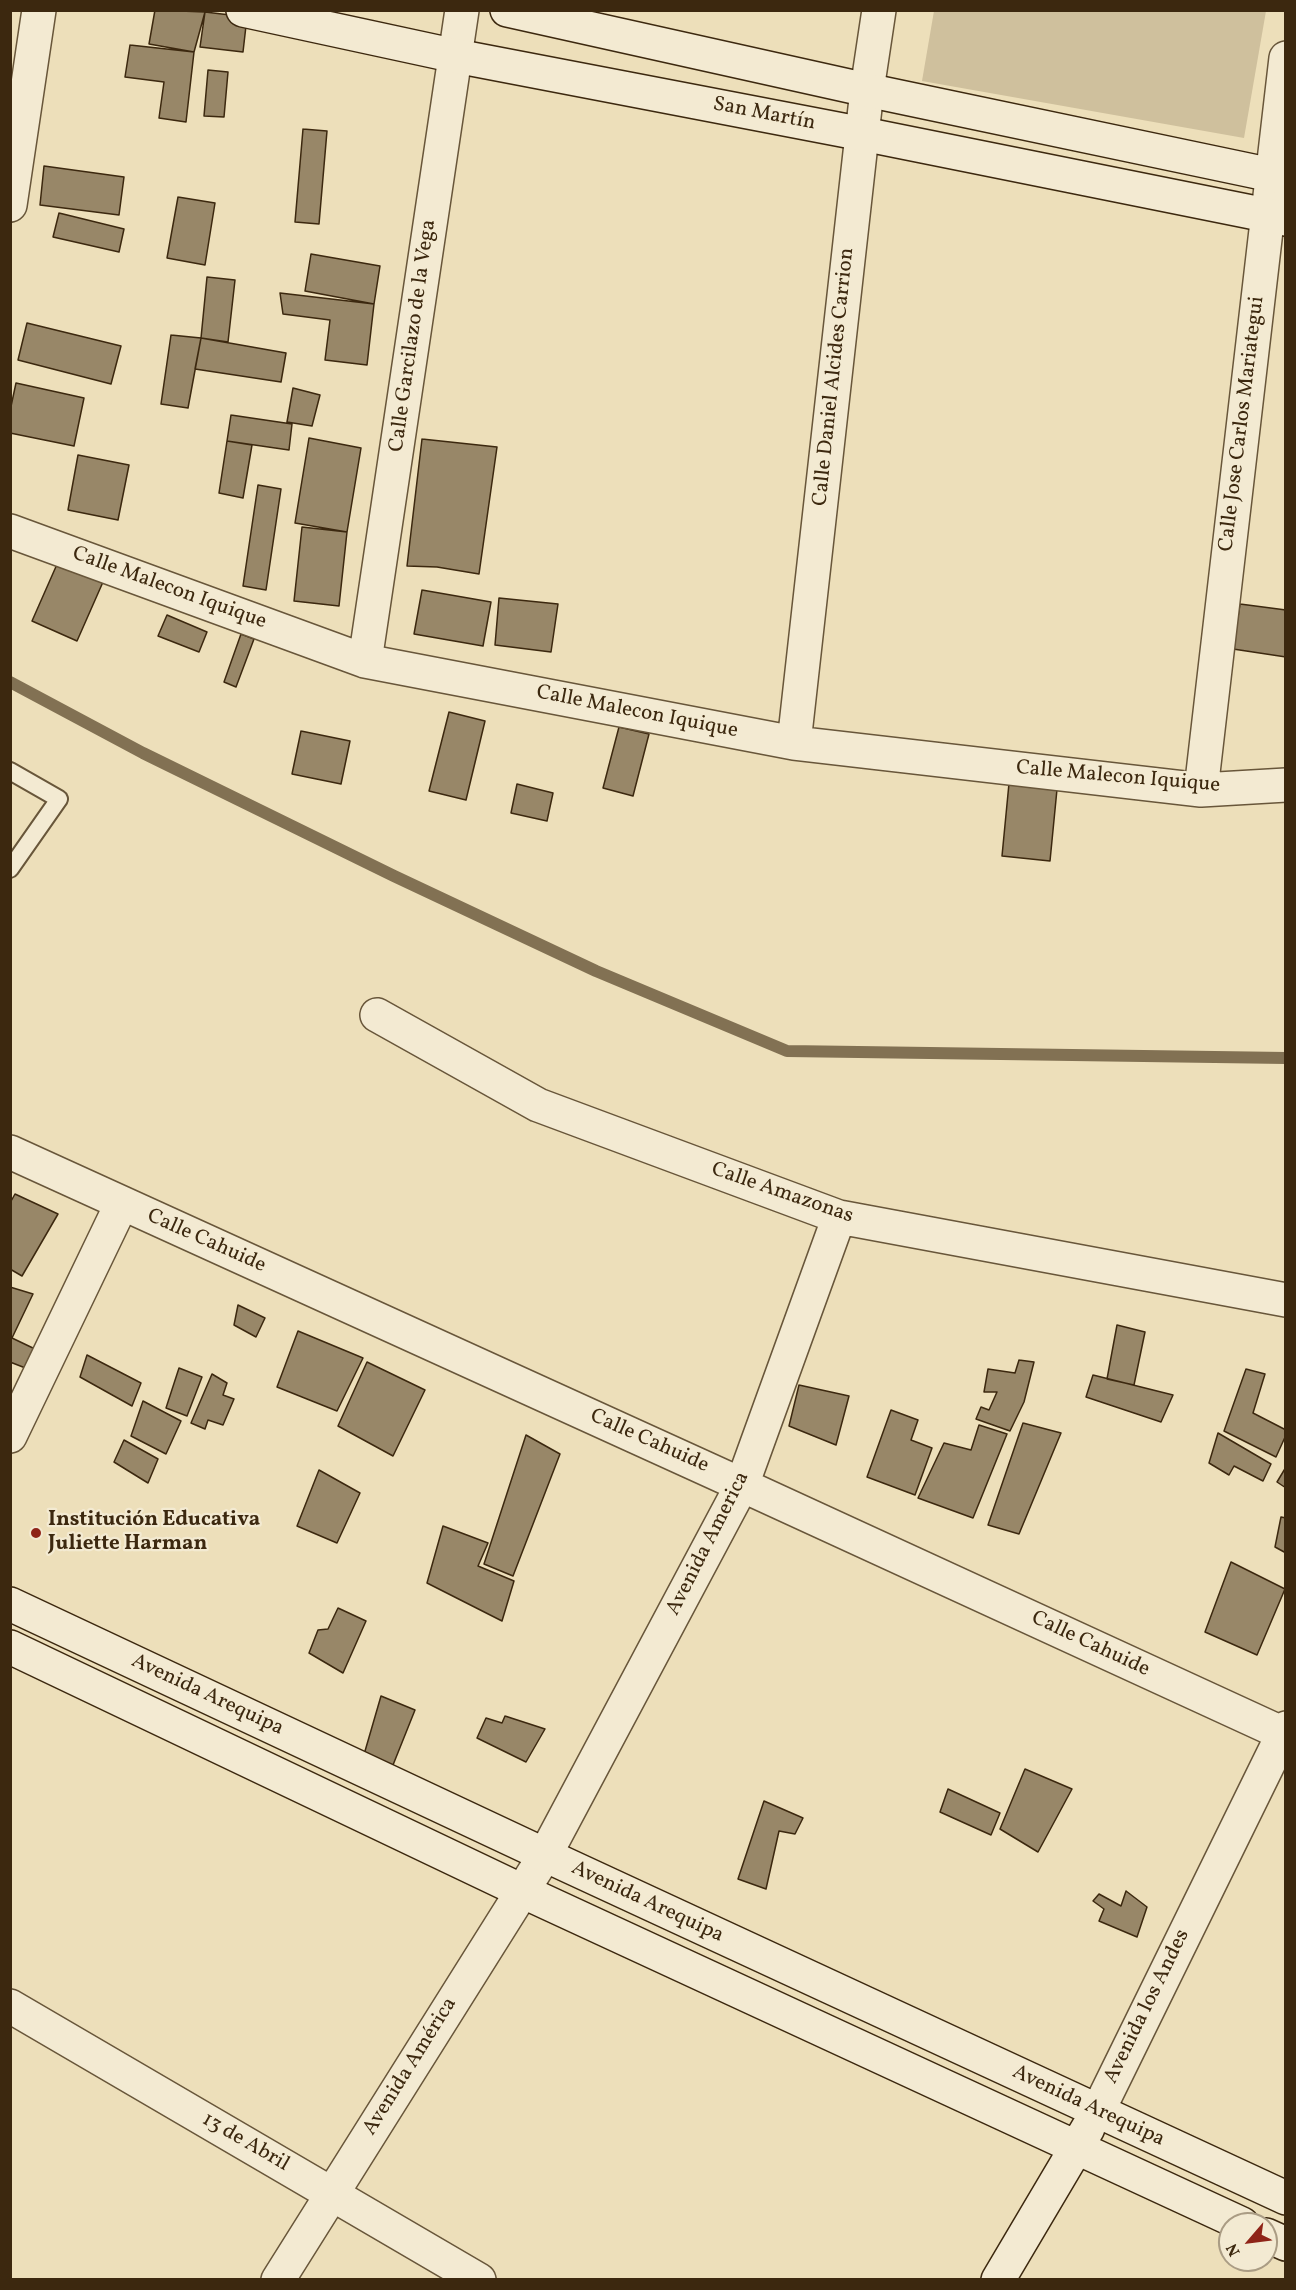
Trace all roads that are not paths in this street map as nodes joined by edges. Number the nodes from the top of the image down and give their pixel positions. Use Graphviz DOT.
graph roads {
  1 [pos="39,10"];
  2 [pos="243,10"];
  3 [pos="462,10"];
  4 [pos="507,10"];
  5 [pos="879,10"];
  6 [pos="679,48"];
  7 [pos="456,56"];
  8 [pos="1286,58"];
  9 [pos="867,90"];
  10 [pos="670,97"];
  11 [pos="863,134"];
  12 [pos="1188,157"];
  13 [pos="1278,176"];
  14 [pos="1182,198"];
  15 [pos="10,206"];
  16 [pos="1276,217"];
  17 [pos="10,531"];
  18 [pos="365,661"];
  19 [pos="794,743"];
  20 [pos="10,771"];
  21 [pos="1286,785"];
  22 [pos="1201,790"];
  23 [pos="10,869"];
  24 [pos="377,1015"];
  25 [pos="10,1152"];
  26 [pos="122,1203"];
  27 [pos="839,1217"];
  28 [pos="1286,1300"];
  29 [pos="10,1436"];
  30 [pos="742,1485"];
  31 [pos="10,1604"];
  32 [pos="10,1647"];
  33 [pos="1284,1732"];
  34 [pos="545,1856"];
  35 [pos="522,1891"];
  36 [pos="10,2006"];
  37 [pos="1098,2111"];
  38 [pos="1077,2147"];
  39 [pos="332,2194"];
  40 [pos="1286,2199"];
  41 [pos="1218,2213"];
  42 [pos="278,2280"];
  43 [pos="479,2280"];
  44 [pos="998,2280"];
  1 -- 15 [label="street"];
  2 -- 7 [label="street, San Martín"];
  3 -- 7 [label="street, Calle Garcilazo de la Vega"];
  4 -- 6 [label="street"];
  5 -- 9 [label="street, Calle Daniel Alcides Carrion"];
  6 -- 9 [label="street"];
  6 -- 10 [label="street"];
  7 -- 10 [label="street, San Martín"];
  7 -- 18 [label="street, Calle Garcilazo de la Vega"];
  8 -- 13 [label="street, Calle Jose Carlos Mariategui"];
  9 -- 11 [label="street, Calle Daniel Alcides Carrion"];
  9 -- 12 [label="street"];
  10 -- 11 [label="street, San Martín"];
  11 -- 14 [label="street, San Martín"];
  11 -- 19 [label="street, Calle Daniel Alcides Carrion"];
  12 -- 13 [label="street"];
  12 -- 14 [label="street"];
  13 -- 16 [label="street, Calle Jose Carlos Mariategui"];
  14 -- 16 [label="street, San Martín"];
  16 -- 22 [label="street, Calle Jose Carlos Mariategui"];
  17 -- 18 [label="street, Calle Malecon Iquique"];
  18 -- 19 [label="street, Calle Malecon Iquique"];
  19 -- 22 [label="street, Calle Malecon Iquique"];
  20 -- 23 [label="lane"];
  21 -- 22 [label="street, Calle Malecon Iquique"];
  24 -- 27 [label="street, Calle Amazonas"];
  25 -- 26 [label="street, Calle Cahuide"];
  26 -- 29 [label="street"];
  26 -- 30 [label="street, Calle Cahuide"];
  27 -- 28 [label="street, Calle Amazonas"];
  27 -- 30 [label="street, Avenida America"];
  30 -- 33 [label="street, Calle Cahuide"];
  30 -- 34 [label="street, Avenida America"];
  31 -- 34 [label="street, Avenida Arequipa"];
  32 -- 35 [label="street, Avenida Arequipa"];
  33 -- 37 [label="street, Avenida los Andes"];
  34 -- 35 [label="street, Avenida América"];
  34 -- 37 [label="street, Avenida Arequipa"];
  35 -- 38 [label="street, Avenida Arequipa"];
  35 -- 39 [label="street, Avenida América"];
  36 -- 39 [label="street, 13 de Abril"];
  37 -- 38 [label="street, Avenida los Andes"];
  37 -- 40 [label="street, Avenida Arequipa"];
  38 -- 41 [label="street, Avenida Arequipa"];
  38 -- 44 [label="street, Avenida los Andes"];
  39 -- 42 [label="street, Avenida América"];
  39 -- 43 [label="street, 13 de Abril"];
}
